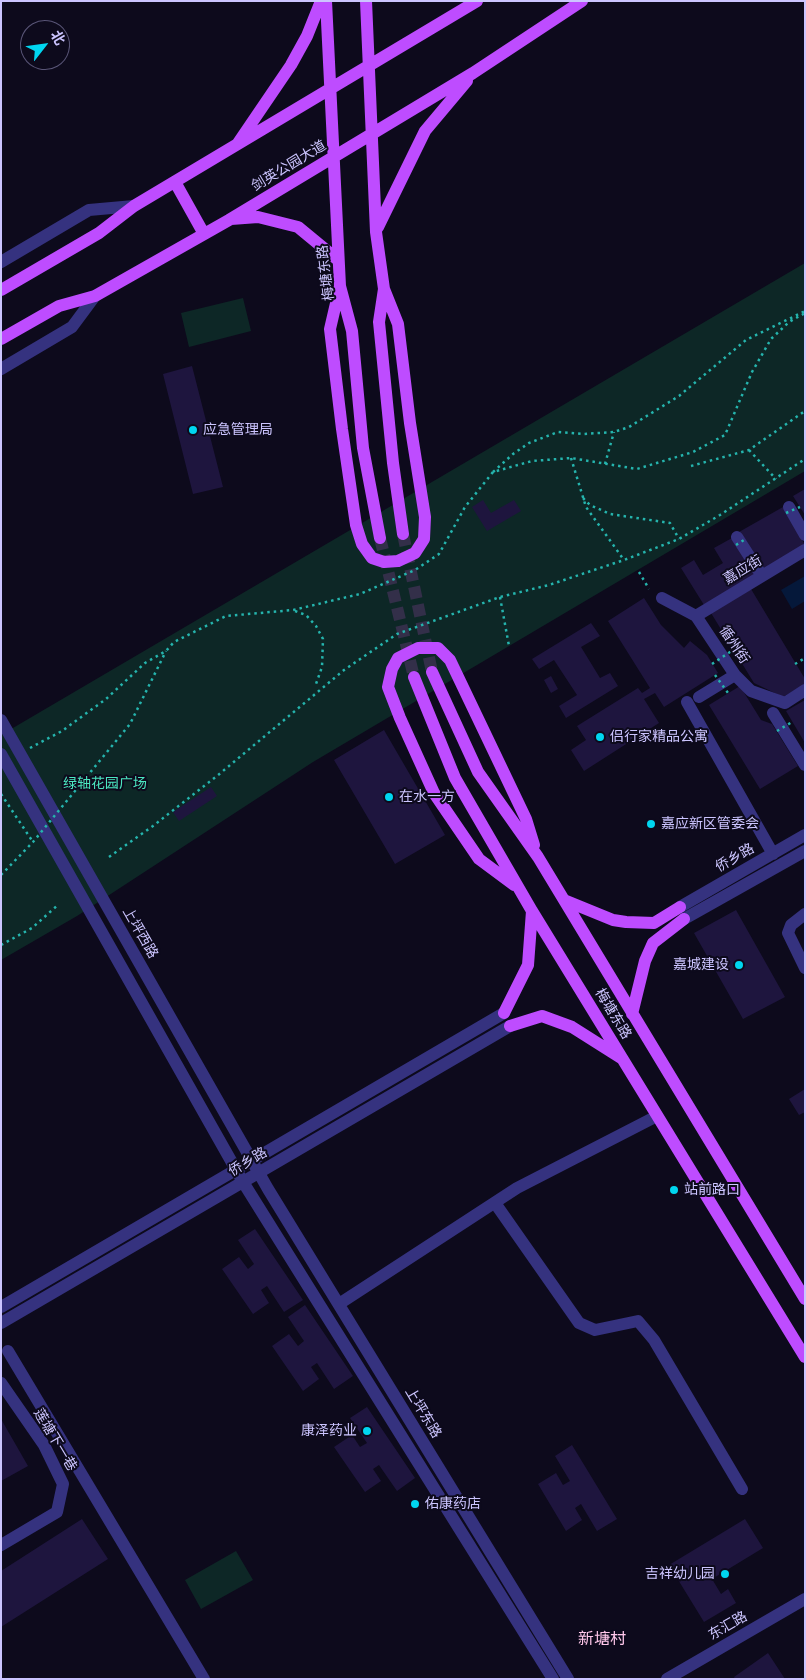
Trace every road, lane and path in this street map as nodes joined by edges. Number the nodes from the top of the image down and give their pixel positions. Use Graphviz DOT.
graph roads {
  1 [pos="321,1"];
  2 [pos="326,1"];
  3 [pos="366,1"];
  4 [pos="464,1"];
  5 [pos="477,1"];
  6 [pos="582,1"];
  7 [pos="369,67"];
  8 [pos="473,73"];
  9 [pos="330,90"];
  10 [pos="372,134"];
  11 [pos="236,147"];
  12 [pos="334,157"];
  13 [pos="175,182"];
  14 [pos="134,206"];
  15 [pos="228,220"];
  16 [pos="376,232"];
  17 [pos="204,234"];
  18 [pos="338,260"];
  19 [pos="1,262"];
  20 [pos="340,286"];
  21 [pos="384,289"];
  22 [pos="1,290"];
  23 [pos="95,296"];
  24 [pos="805,312"];
  25 [pos="1,339"];
  26 [pos="1,369"];
  27 [pos="805,411"];
  28 [pos="614,432"];
  29 [pos="749,450"];
  30 [pos="572,458"];
  31 [pos="805,459"];
  32 [pos="605,464"];
  33 [pos="691,466"];
  34 [pos="493,472"];
  35 [pos="776,479"];
  36 [pos="582,496"];
  37 [pos="792,509"];
  38 [pos="403,534"];
  39 [pos="805,535"];
  40 [pos="380,538"];
  41 [pos="680,538"];
  42 [pos="739,540"];
  43 [pos="805,550"];
  44 [pos="624,560"];
  45 [pos="638,572"];
  46 [pos="762,576"];
  47 [pos="649,589"];
  48 [pos="500,597"];
  49 [pos="662,598"];
  50 [pos="293,610"];
  51 [pos="696,616"];
  52 [pos="509,646"];
  53 [pos="734,650"];
  54 [pos="166,651"];
  55 [pos="805,658"];
  56 [pos="712,664"];
  57 [pos="795,664"];
  58 [pos="432,672"];
  59 [pos="715,675"];
  60 [pos="736,675"];
  61 [pos="414,677"];
  62 [pos="316,684"];
  63 [pos="805,690"];
  64 [pos="728,693"];
  65 [pos="773,713"];
  66 [pos="1,720"];
  67 [pos="792,722"];
  68 [pos="777,731"];
  69 [pos="29,749"];
  70 [pos="1,754"];
  71 [pos="805,765"];
  72 [pos="1,794"];
  73 [pos="805,835"];
  74 [pos="32,842"];
  75 [pos="805,851"];
  76 [pos="773,854"];
  77 [pos="109,857"];
  78 [pos="538,857"];
  79 [pos="1,875"];
  80 [pos="518,888"];
  81 [pos="564,900"];
  82 [pos="59,904"];
  83 [pos="532,911"];
  84 [pos="682,913"];
  85 [pos="805,914"];
  86 [pos="1,944"];
  87 [pos="805,968"];
  88 [pos="504,1013"];
  89 [pos="632,1014"];
  90 [pos="510,1026"];
  91 [pos="623,1059"];
  92 [pos="657,1116"];
  93 [pos="256,1167"];
  94 [pos="237,1170"];
  95 [pos="243,1182"];
  96 [pos="495,1203"];
  97 [pos="805,1299"];
  98 [pos="342,1302"];
  99 [pos="1,1307"];
  100 [pos="1,1323"];
  101 [pos="8,1351"];
  102 [pos="805,1357"];
  103 [pos="1,1384"];
  104 [pos="742,1489"];
  105 [pos="1,1545"];
  106 [pos="805,1600"];
  107 [pos="204,1679"];
  108 [pos="553,1679"];
  109 [pos="568,1679"];
  110 [pos="667,1679"];
  1 -- 11 [label="main road"];
  2 -- 9 [label="main road, 梅塘东路"];
  3 -- 7 [label="main road"];
  4 -- 5 [label="main road"];
  5 -- 7 [label="main road"];
  6 -- 8 [label="main road, 剑英公园大道"];
  7 -- 9 [label="main road"];
  7 -- 10 [label="main road"];
  8 -- 10 [label="main road, 剑英公园大道"];
  8 -- 16 [label="main road"];
  9 -- 11 [label="main road"];
  9 -- 12 [label="main road, 梅塘东路"];
  10 -- 12 [label="main road, 剑英公园大道"];
  10 -- 16 [label="main road"];
  11 -- 13 [label="main road"];
  12 -- 15 [label="main road, 剑英公园大道"];
  12 -- 18 [label="main road, 梅塘东路"];
  13 -- 14 [label="main road"];
  13 -- 17 [label="main road"];
  14 -- 19 [label="street"];
  14 -- 22 [label="main road"];
  15 -- 17 [label="main road, 剑英公园大道"];
  15 -- 18 [label="main road"];
  16 -- 21 [label="main road"];
  17 -- 23 [label="main road, 剑英公园大道"];
  18 -- 20 [label="main road, 梅塘东路"];
  20 -- 21 [label="main road"];
  20 -- 40 [label="main road, 梅塘东路"];
  21 -- 38 [label="main road"];
  23 -- 25 [label="main road, 剑英公园大道"];
  23 -- 26 [label="street"];
  24 -- 28 [label="path"];
  24 -- 32 [label="path"];
  27 -- 29 [label="path"];
  28 -- 32 [label="path"];
  28 -- 34 [label="path"];
  29 -- 33 [label="path"];
  29 -- 35 [label="path"];
  30 -- 32 [label="path"];
  30 -- 34 [label="path"];
  30 -- 36 [label="path"];
  31 -- 35 [label="path"];
  34 -- 50 [label="path"];
  35 -- 41 [label="path"];
  36 -- 41 [label="path"];
  36 -- 44 [label="path"];
  37 -- 39 [label="street"];
  41 -- 44 [label="path"];
  42 -- 46 [label="street"];
  43 -- 46 [label="street, 嘉应街"];
  44 -- 48 [label="path"];
  45 -- 47 [label="path"];
  46 -- 51 [label="street, 嘉应街"];
  48 -- 52 [label="path"];
  48 -- 77 [label="path"];
  49 -- 51 [label="street, 循州街"];
  50 -- 54 [label="path"];
  50 -- 62 [label="path"];
  51 -- 60 [label="street, 循州街"];
  53 -- 56 [label="path, bridge"];
  54 -- 69 [label="path"];
  54 -- 74 [label="path, bridge"];
  55 -- 57 [label="path"];
  58 -- 78 [label="main road, 梅塘东路"];
  59 -- 64 [label="path, bridge"];
  60 -- 63 [label="street, 循州街"];
  60 -- 76 [label="street"];
  61 -- 80 [label="main road, 梅塘东路"];
  65 -- 71 [label="street"];
  66 -- 93 [label="street, 上坪西路"];
  67 -- 68 [label="path, bridge"];
  70 -- 94 [label="street"];
  72 -- 74 [label="path"];
  73 -- 76 [label="street, 侨乡路"];
  74 -- 79 [label="path, bridge"];
  75 -- 84 [label="street, 侨乡路"];
  76 -- 84 [label="street, 侨乡路"];
  78 -- 80 [label="main road"];
  78 -- 81 [label="main road, 梅塘东路"];
  80 -- 83 [label="main road, 梅塘东路"];
  81 -- 84 [label="main road"];
  81 -- 89 [label="main road, 梅塘东路"];
  82 -- 86 [label="path"];
  83 -- 88 [label="main road"];
  83 -- 91 [label="main road, 梅塘东路"];
  84 -- 89 [label="main road"];
  85 -- 87 [label="street"];
  88 -- 93 [label="street, 侨乡路"];
  89 -- 97 [label="main road, 梅塘东路"];
  90 -- 91 [label="main road"];
  90 -- 93 [label="street, 侨乡路"];
  91 -- 92 [label="main road, 梅塘东路"];
  92 -- 96 [label="street"];
  92 -- 102 [label="main road, 梅塘东路"];
  93 -- 94 [label="street, 侨乡路"];
  93 -- 95 [label="street, 侨乡路"];
  93 -- 109 [label="street, 上坪东路"];
  94 -- 95 [label="street"];
  94 -- 99 [label="street, 侨乡路"];
  95 -- 100 [label="street, 侨乡路"];
  95 -- 108 [label="street"];
  96 -- 98 [label="street"];
  96 -- 104 [label="street"];
  101 -- 107 [label="street"];
  103 -- 105 [label="street, 莲塘下一巷"];
  106 -- 110 [label="street, 东汇路"];
}
